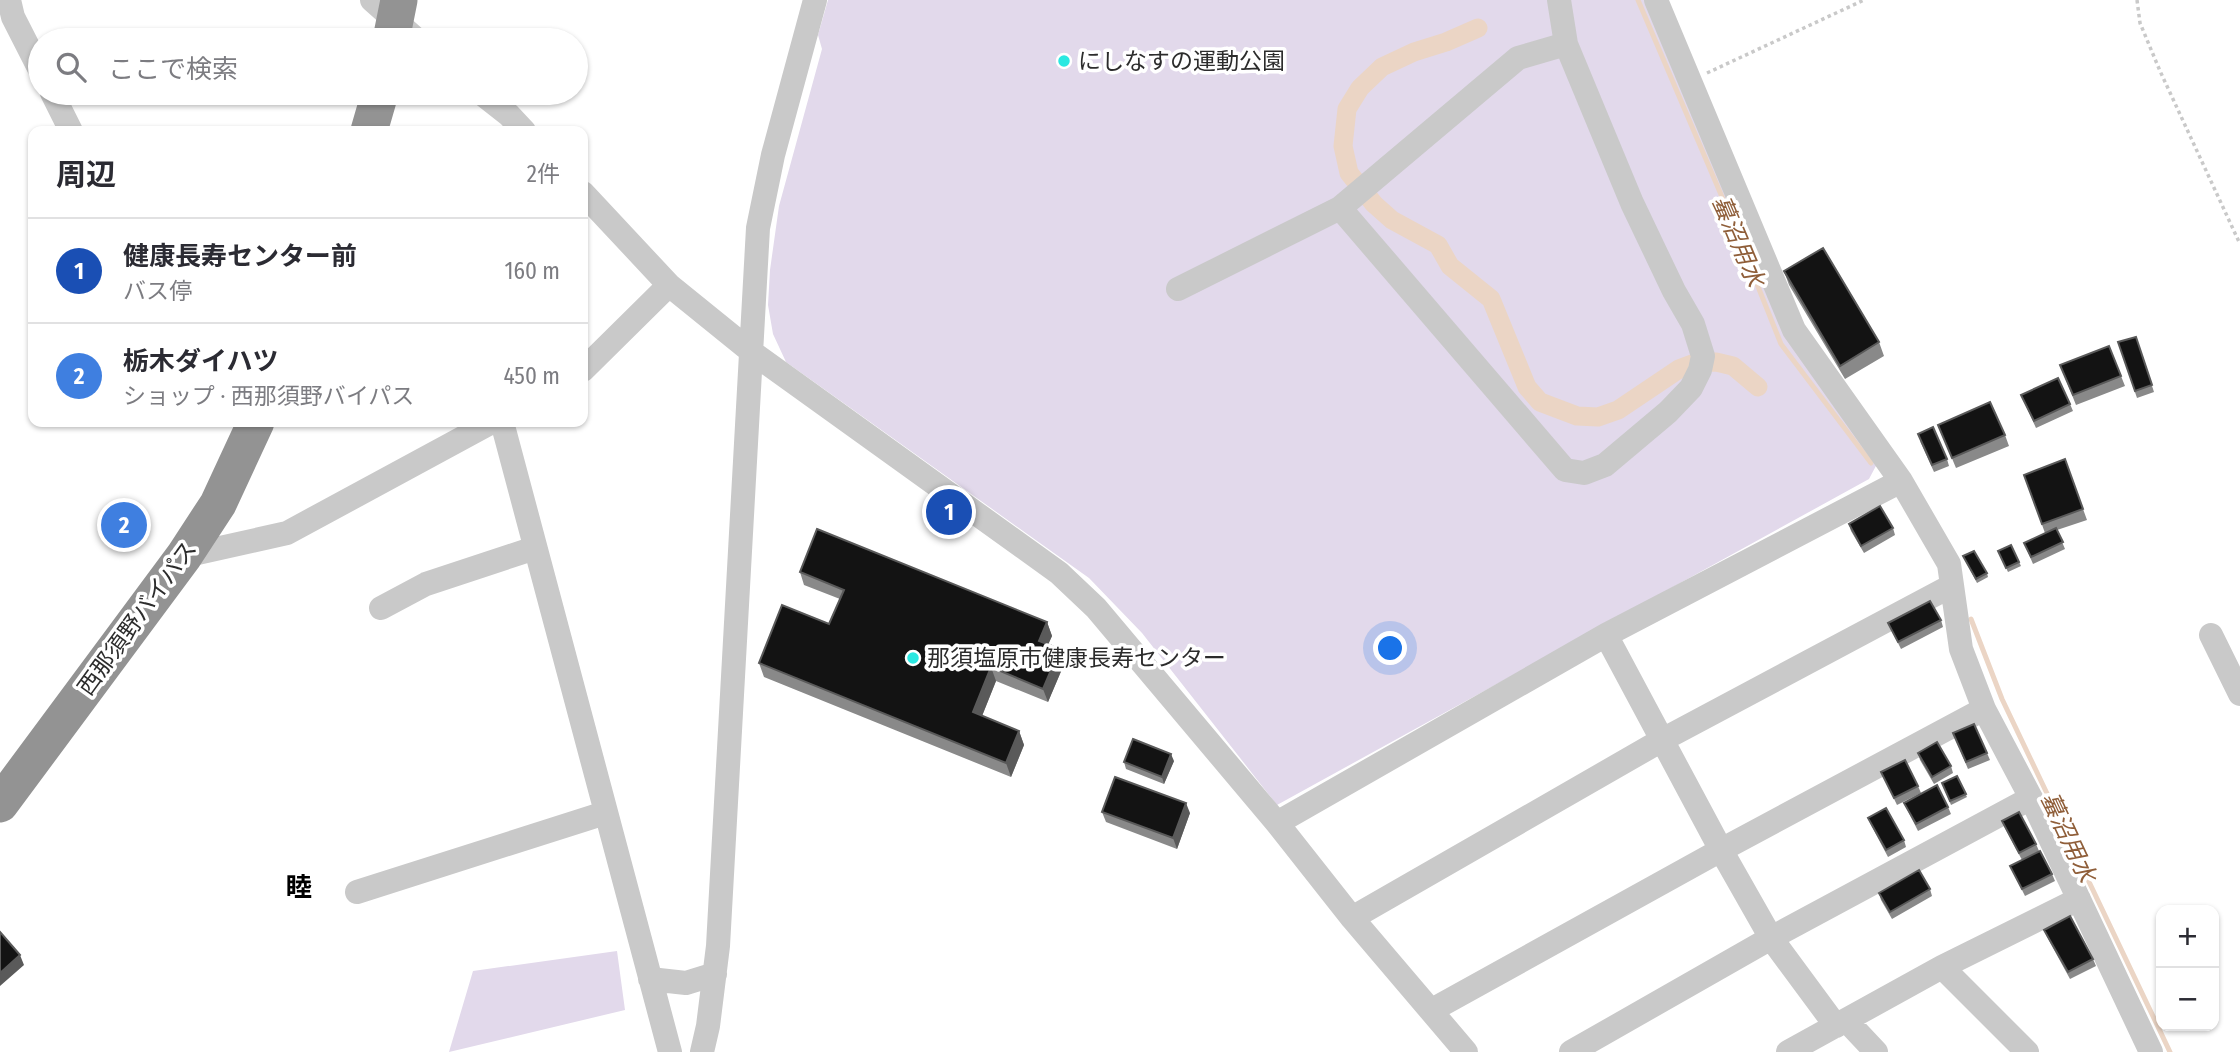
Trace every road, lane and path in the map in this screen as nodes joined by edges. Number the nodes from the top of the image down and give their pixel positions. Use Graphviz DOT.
graph roads {
  1 [pos="9,0"];
  2 [pos="815,0"];
  3 [pos="1559,0"];
  4 [pos="1656,0"];
  5 [pos="1864,0"];
  6 [pos="2137,0"];
  7 [pos="1566,44"];
  8 [pos="28,46"];
  9 [pos="1689,82"];
  10 [pos="58,105"];
  11 [pos="496,105"];
  12 [pos="68,126"];
  13 [pos="519,126"];
  14 [pos="588,199"];
  15 [pos="1340,208"];
  16 [pos="2240,244"];
  17 [pos="669,285"];
  18 [pos="1178,289"];
  19 [pos="753,353"];
  20 [pos="588,365"];
  21 [pos="254,427"];
  22 [pos="483,427"];
  23 [pos="503,427"];
  24 [pos="1900,481"];
  25 [pos="535,548"];
  26 [pos="184,555"];
  27 [pos="1951,586"];
  28 [pos="382,608"];
  29 [pos="1606,635"];
  30 [pos="2211,635"];
  31 [pos="2240,694"];
  32 [pos="1984,709"];
  33 [pos="1662,740"];
  34 [pos="2031,798"];
  35 [pos="0,804"];
  36 [pos="605,813"];
  37 [pos="1278,823"];
  38 [pos="1721,850"];
  39 [pos="357,892"];
  40 [pos="2079,899"];
  41 [pos="1352,918"];
  42 [pos="1771,938"];
  43 [pos="1942,967"];
  44 [pos="715,974"];
  45 [pos="650,979"];
  46 [pos="1432,1010"];
  47 [pos="1841,1023"];
  48 [pos="670,1052"];
  49 [pos="702,1052"];
  50 [pos="1466,1052"];
  51 [pos="1571,1052"];
  52 [pos="1788,1052"];
  53 [pos="1876,1052"];
  54 [pos="2028,1052"];
  55 [pos="2151,1052"];
  1 -- 8 [label="street"];
  2 -- 19 [label="street"];
  3 -- 7 [label="street"];
  4 -- 9 [label="street"];
  5 -- 9 [label="path"];
  6 -- 16 [label="path"];
  7 -- 15 [label="street"];
  7 -- 15 [label="street"];
  9 -- 24 [label="street"];
  10 -- 12 [label="street"];
  11 -- 13 [label="street"];
  14 -- 17 [label="street"];
  15 -- 18 [label="street"];
  17 -- 19 [label="street"];
  17 -- 20 [label="street"];
  19 -- 37 [label="street"];
  19 -- 44 [label="street"];
  21 -- 26 [label="highway, 西那須野バイパス"];
  22 -- 26 [label="street"];
  23 -- 25 [label="street"];
  24 -- 27 [label="street"];
  24 -- 29 [label="street"];
  25 -- 28 [label="street"];
  25 -- 36 [label="street"];
  26 -- 35 [label="highway, 西那須野バイパス"];
  27 -- 32 [label="street"];
  27 -- 33 [label="street"];
  29 -- 33 [label="street"];
  29 -- 37 [label="street"];
  30 -- 31 [label="street"];
  32 -- 34 [label="street"];
  32 -- 38 [label="street"];
  33 -- 38 [label="street"];
  33 -- 41 [label="street"];
  34 -- 40 [label="street"];
  34 -- 42 [label="street"];
  36 -- 39 [label="street"];
  36 -- 45 [label="street"];
  37 -- 41 [label="street"];
  38 -- 42 [label="street"];
  38 -- 46 [label="street"];
  40 -- 43 [label="street"];
  40 -- 55 [label="street"];
  41 -- 46 [label="street"];
  42 -- 47 [label="street"];
  42 -- 51 [label="street"];
  43 -- 47 [label="street"];
  43 -- 54 [label="street"];
  44 -- 45 [label="street"];
  44 -- 49 [label="street"];
  45 -- 48 [label="street"];
  46 -- 50 [label="street"];
  47 -- 52 [label="street"];
  47 -- 53 [label="street"];
}
